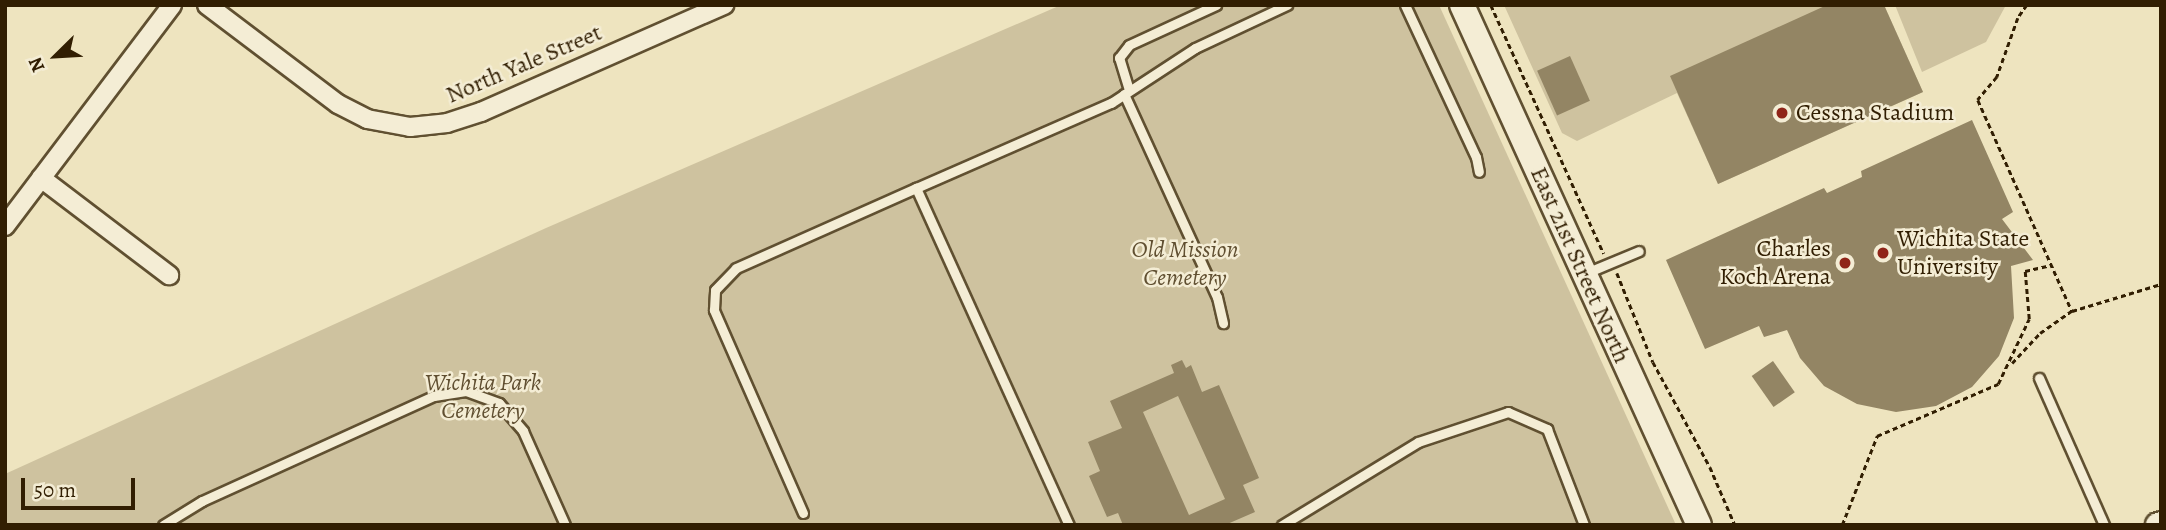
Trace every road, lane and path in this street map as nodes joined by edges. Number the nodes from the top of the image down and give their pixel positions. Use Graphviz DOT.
graph roads {
  1 [pos="172,5"];
  2 [pos="207,5"];
  3 [pos="724,5"];
  4 [pos="1216,5"];
  5 [pos="1287,5"];
  6 [pos="1405,5"];
  7 [pos="1462,5"];
  8 [pos="2027,5"];
  9 [pos="1127,92"];
  10 [pos="1479,172"];
  11 [pos="41,178"];
  12 [pos="916,188"];
  13 [pos="5,226"];
  14 [pos="1639,251"];
  15 [pos="2051,265"];
  16 [pos="1584,273"];
  17 [pos="169,275"];
  18 [pos="2161,284"];
  19 [pos="2072,311"];
  20 [pos="1223,323"];
  21 [pos="2010,365"];
  22 [pos="2039,378"];
  23 [pos="803,513"];
  24 [pos="163,525"];
  25 [pos="565,525"];
  26 [pos="1069,525"];
  27 [pos="1282,525"];
  28 [pos="1584,525"];
  29 [pos="1699,525"];
  30 [pos="1842,525"];
  31 [pos="2104,525"];
  1 -- 11 [label="street"];
  2 -- 3 [label="street, North Yale Street"];
  4 -- 9 [label="lane"];
  5 -- 9 [label="lane"];
  6 -- 10 [label="lane"];
  7 -- 16 [label="main road, East 21st Street North"];
  8 -- 15 [label="path"];
  9 -- 12 [label="lane"];
  9 -- 20 [label="lane"];
  11 -- 13 [label="street"];
  11 -- 17 [label="street"];
  12 -- 23 [label="lane"];
  12 -- 26 [label="lane"];
  14 -- 16 [label="lane"];
  15 -- 19 [label="path"];
  15 -- 21 [label="path"];
  16 -- 29 [label="main road, East 21st Street North"];
  18 -- 19 [label="path"];
  19 -- 21 [label="path"];
  21 -- 30 [label="path"];
  22 -- 31 [label="lane"];
  24 -- 25 [label="lane"];
  27 -- 28 [label="lane"];
}
